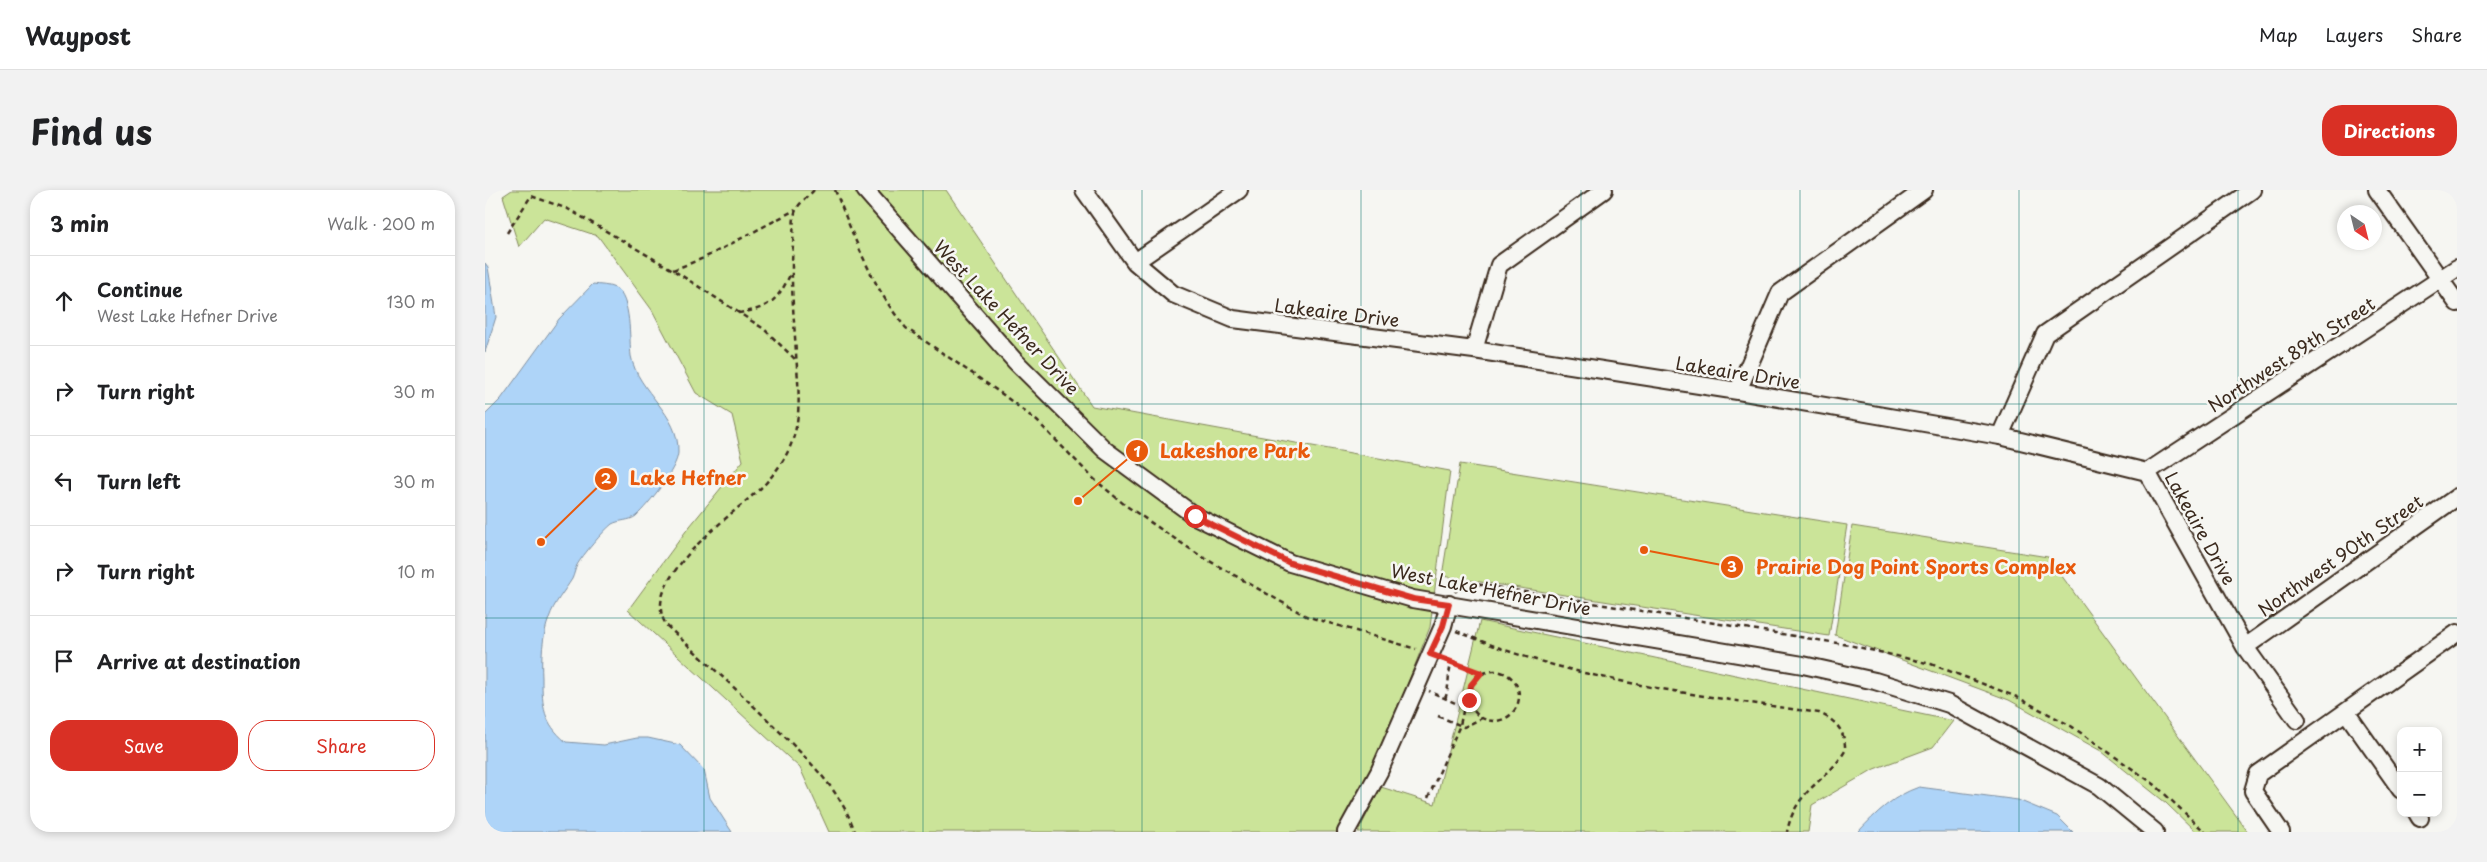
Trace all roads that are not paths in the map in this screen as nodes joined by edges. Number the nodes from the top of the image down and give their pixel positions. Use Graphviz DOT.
graph roads {
  1 [pos="865,190"];
  2 [pos="1085,190"];
  3 [pos="1239,190"];
  4 [pos="1604,190"];
  5 [pos="1924,190"];
  6 [pos="2252,190"];
  7 [pos="2377,190"];
  8 [pos="1135,262"];
  9 [pos="2457,268"];
  10 [pos="2441,279"];
  11 [pos="2457,303"];
  12 [pos="1475,350"];
  13 [pos="1738,392"];
  14 [pos="2000,436"];
  15 [pos="2147,472"];
  16 [pos="2457,497"];
  17 [pos="1449,604"];
  18 [pos="2457,634"];
  19 [pos="2245,647"];
  20 [pos="2346,712"];
  21 [pos="2297,720"];
  22 [pos="2397,784"];
  23 [pos="1346,832"];
  24 [pos="2155,832"];
  25 [pos="2281,832"];
  1 -- 17 [label="street, West Lake Hefner Drive"];
  2 -- 8 [label="street, Lakeaire Drive"];
  3 -- 8 [label="street"];
  4 -- 12 [label="street"];
  5 -- 13 [label="street"];
  6 -- 14 [label="street"];
  7 -- 10 [label="street"];
  8 -- 12 [label="street, Lakeaire Drive"];
  9 -- 10 [label="street, Northwest 89th Street"];
  10 -- 11 [label="street"];
  10 -- 15 [label="street, Northwest 89th Street"];
  12 -- 13 [label="street, Lakeaire Drive"];
  13 -- 14 [label="street, Lakeaire Drive"];
  14 -- 15 [label="street, Lakeaire Drive"];
  15 -- 19 [label="street, Lakeaire Drive"];
  16 -- 19 [label="street, Northwest 90th Street"];
  17 -- 23 [label="street"];
  17 -- 24 [label="street, West Lake Hefner Drive"];
  18 -- 20 [label="street"];
  19 -- 21 [label="street, Lakeaire Drive"];
  20 -- 22 [label="street"];
  20 -- 25 [label="street"];
}
